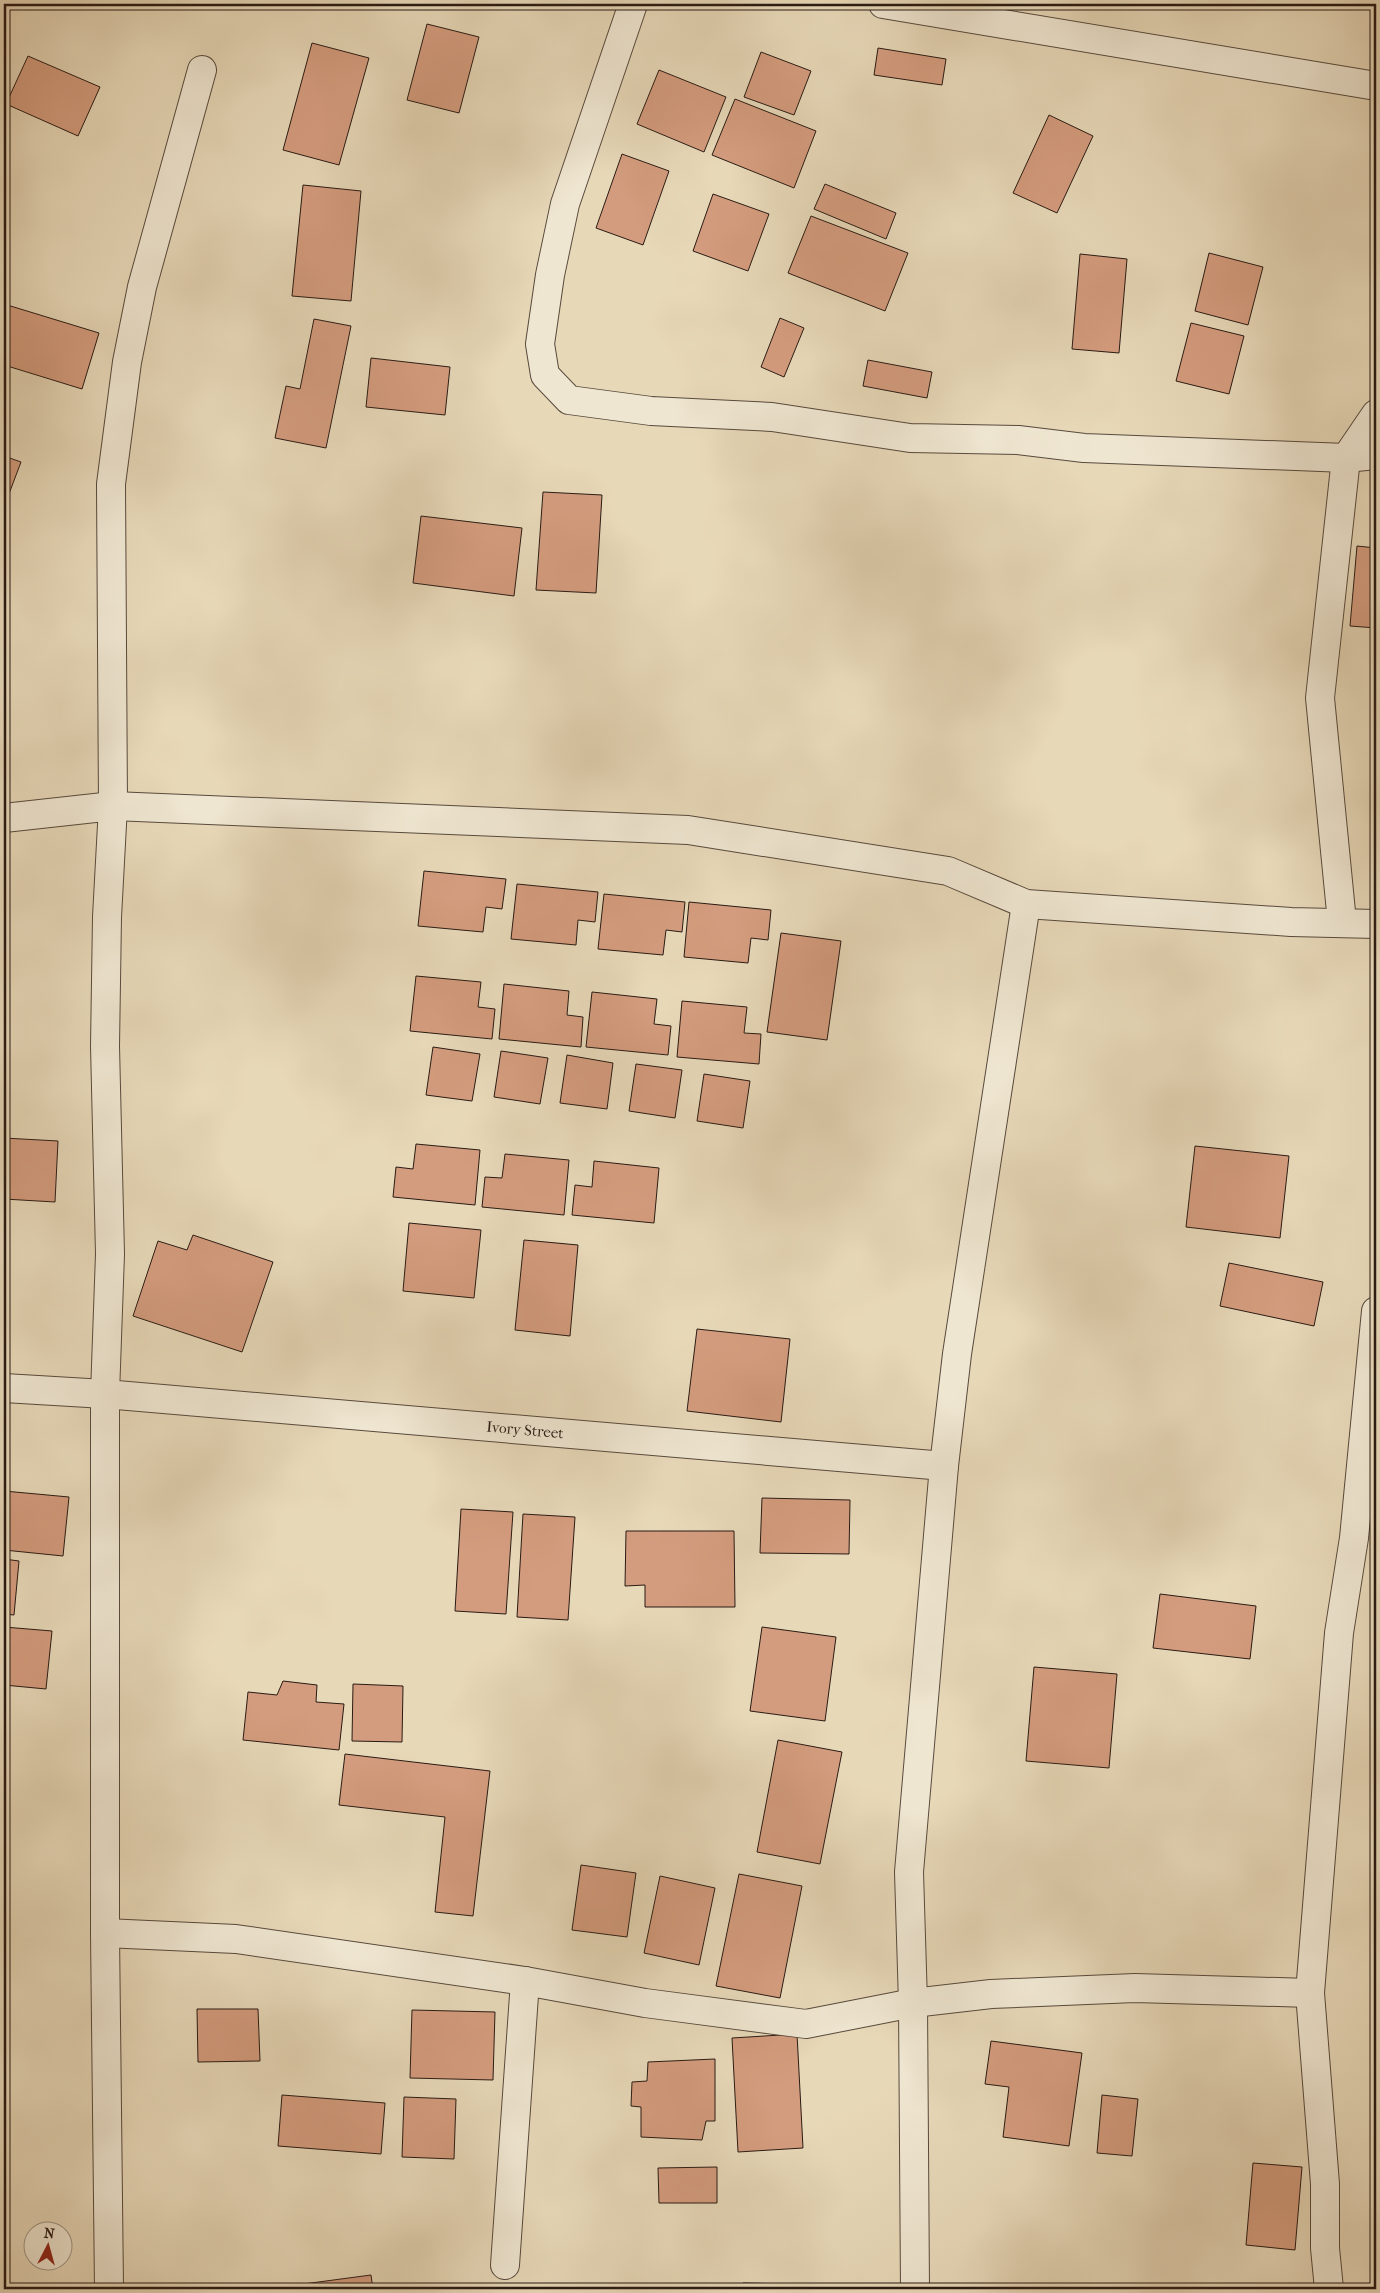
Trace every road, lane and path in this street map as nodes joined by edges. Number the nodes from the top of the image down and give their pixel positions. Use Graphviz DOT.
graph roads {
  1 [pos="633,4"];
  2 [pos="883,4"];
  3 [pos="202,70"];
  4 [pos="1376,86"];
  5 [pos="1376,414"];
  6 [pos="1376,454"];
  7 [pos="1346,458"];
  8 [pos="113,806"];
  9 [pos="4,818"];
  10 [pos="1026,904"];
  11 [pos="1342,922"];
  12 [pos="1376,924"];
  13 [pos="1376,1311"];
  14 [pos="4,1388"];
  15 [pos="105,1394"];
  16 [pos="944,1466"];
  17 [pos="1365,1540"];
  18 [pos="104,1933"];
  19 [pos="525,1981"];
  20 [pos="1310,1993"];
  21 [pos="913,2003"];
  22 [pos="505,2265"];
  23 [pos="108,2289"];
  24 [pos="915,2289"];
  25 [pos="1329,2289"];
  1 -- 7 [label="street"];
  2 -- 4 [label="street"];
  3 -- 8 [label="street"];
  5 -- 7 [label="street"];
  6 -- 7 [label="street"];
  7 -- 11 [label="street"];
  8 -- 9 [label="street"];
  8 -- 10 [label="street"];
  8 -- 15 [label="street"];
  10 -- 11 [label="street"];
  10 -- 16 [label="street"];
  11 -- 12 [label="street"];
  13 -- 17 [label="street"];
  14 -- 15 [label="street, Ivory Street"];
  15 -- 16 [label="street, Ivory Street"];
  15 -- 18 [label="street"];
  16 -- 21 [label="street"];
  17 -- 20 [label="street"];
  18 -- 19 [label="street"];
  18 -- 23 [label="street"];
  19 -- 21 [label="street"];
  19 -- 22 [label="street"];
  20 -- 21 [label="street"];
  20 -- 25 [label="street"];
  21 -- 24 [label="street"];
}
